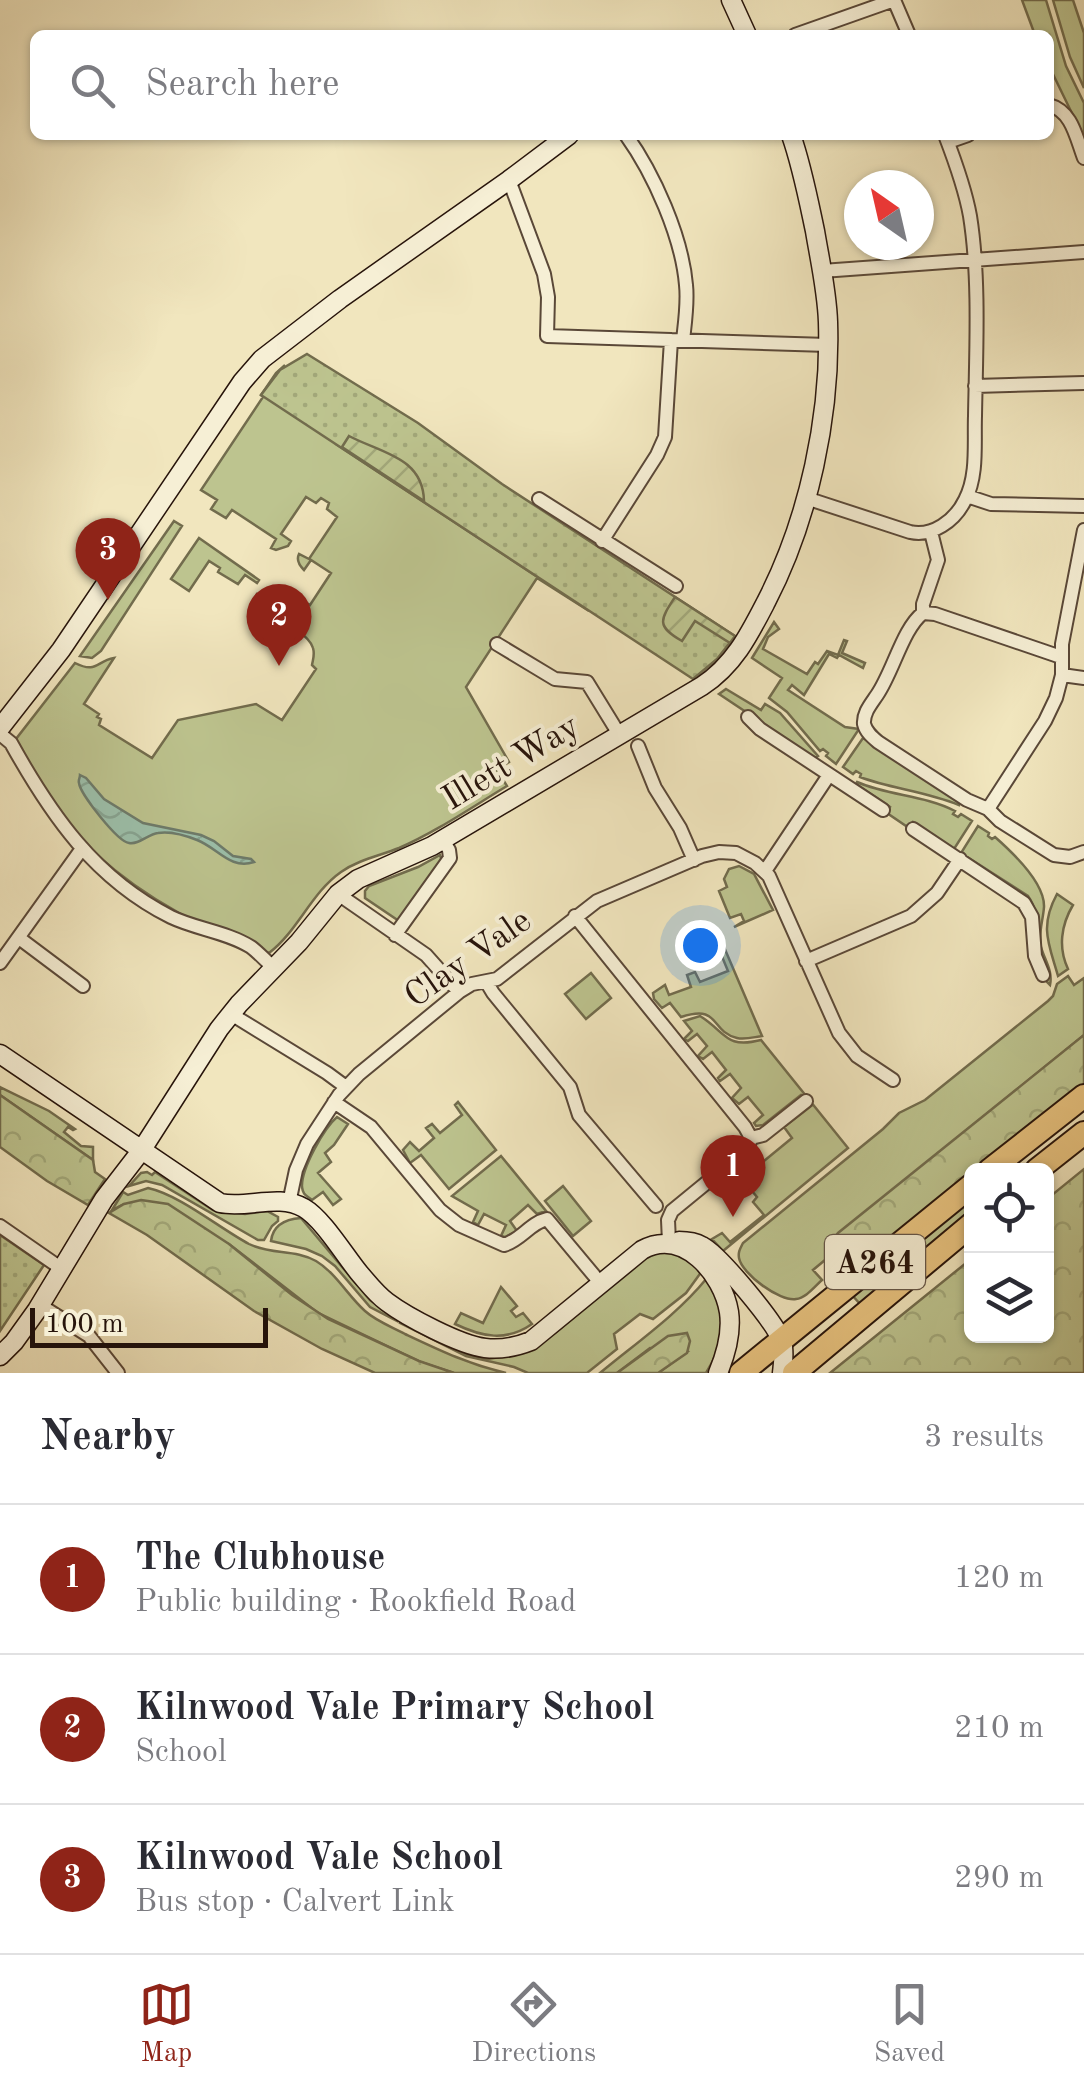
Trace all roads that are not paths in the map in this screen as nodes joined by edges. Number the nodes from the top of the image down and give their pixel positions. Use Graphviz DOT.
graph roads {
  1 [pos="732,0"];
  2 [pos="894,0"];
  3 [pos="745,30"];
  4 [pos="809,30"];
  5 [pos="907,30"];
  6 [pos="1054,107"];
  7 [pos="561,140"];
  8 [pos="630,140"];
  9 [pos="792,140"];
  10 [pos="947,140"];
  11 [pos="1084,158"];
  12 [pos="509,180"];
  13 [pos="1084,252"];
  14 [pos="974,260"];
  15 [pos="822,271"];
  16 [pos="677,340"];
  17 [pos="828,345"];
  18 [pos="1084,383"];
  19 [pos="975,386"];
  20 [pos="967,496"];
  21 [pos="806,498"];
  22 [pos="539,499"];
  23 [pos="1084,506"];
  24 [pos="1084,530"];
  25 [pos="931,532"];
  26 [pos="602,540"];
  27 [pos="676,586"];
  28 [pos="923,613"];
  29 [pos="497,644"];
  30 [pos="1062,657"];
  31 [pos="1062,675"];
  32 [pos="1084,678"];
  33 [pos="748,716"];
  34 [pos="1,726"];
  35 [pos="619,734"];
  36 [pos="638,746"];
  37 [pos="829,774"];
  38 [pos="988,809"];
  39 [pos="884,810"];
  40 [pos="912,829"];
  41 [pos="443,840"];
  42 [pos="81,850"];
  43 [pos="1084,852"];
  44 [pos="694,860"];
  45 [pos="960,860"];
  46 [pos="765,871"];
  47 [pos="338,894"];
  48 [pos="575,916"];
  49 [pos="396,936"];
  50 [pos="19,938"];
  51 [pos="806,960"];
  52 [pos="0,963"];
  53 [pos="274,968"];
  54 [pos="1044,974"];
  55 [pos="487,983"];
  56 [pos="83,986"];
  57 [pos="458,992"];
  58 [pos="231,1014"];
  59 [pos="0,1054"];
  60 [pos="893,1080"];
  61 [pos="346,1087"];
  62 [pos="1084,1096"];
  63 [pos="806,1100"];
  64 [pos="334,1102"];
  65 [pos="1084,1133"];
  66 [pos="750,1138"];
  67 [pos="141,1151"];
  68 [pos="999,1163"];
  69 [pos="1047,1163"];
  70 [pos="964,1191"];
  71 [pos="288,1202"];
  72 [pos="656,1206"];
  73 [pos="0,1226"];
  74 [pos="964,1231"];
  75 [pos="672,1243"];
  76 [pos="62,1268"];
  77 [pos="602,1285"];
  78 [pos="757,1304"];
  79 [pos="40,1305"];
  80 [pos="812,1314"];
  81 [pos="781,1341"];
  82 [pos="0,1356"];
  83 [pos="118,1373"];
  84 [pos="718,1373"];
  85 [pos="741,1373"];
  86 [pos="782,1373"];
  87 [pos="794,1373"];
  1 -- 3 [label="street"];
  2 -- 4 [label="street"];
  2 -- 5 [label="street"];
  6 -- 11 [label="street"];
  7 -- 12 [label="street"];
  8 -- 16 [label="street"];
  9 -- 15 [label="street, Illett Way"];
  10 -- 14 [label="street"];
  12 -- 16 [label="street"];
  12 -- 34 [label="street"];
  13 -- 14 [label="street"];
  14 -- 15 [label="street"];
  14 -- 19 [label="street"];
  15 -- 17 [label="street, Illett Way"];
  16 -- 17 [label="street"];
  16 -- 26 [label="street"];
  17 -- 21 [label="street, Illett Way"];
  18 -- 19 [label="street"];
  19 -- 20 [label="street"];
  20 -- 23 [label="street"];
  20 -- 25 [label="street"];
  21 -- 25 [label="street"];
  21 -- 35 [label="street, Illett Way"];
  22 -- 26 [label="street"];
  24 -- 30 [label="street"];
  25 -- 28 [label="street"];
  26 -- 27 [label="street"];
  28 -- 30 [label="street"];
  28 -- 38 [label="street"];
  29 -- 35 [label="street"];
  30 -- 31 [label="street"];
  31 -- 32 [label="street"];
  31 -- 38 [label="street"];
  33 -- 37 [label="street"];
  34 -- 42 [label="street"];
  35 -- 41 [label="street, Illett Way"];
  36 -- 44 [label="street"];
  37 -- 39 [label="street"];
  37 -- 46 [label="street"];
  38 -- 43 [label="street"];
  40 -- 45 [label="street"];
  41 -- 47 [label="street, Illett Way"];
  41 -- 49 [label="street"];
  42 -- 50 [label="street"];
  42 -- 53 [label="street"];
  44 -- 46 [label="street, Clay Vale"];
  44 -- 48 [label="street, Clay Vale"];
  45 -- 51 [label="street"];
  45 -- 54 [label="street"];
  46 -- 51 [label="street"];
  47 -- 49 [label="street"];
  47 -- 53 [label="street, Illett Way"];
  48 -- 55 [label="street, Clay Vale"];
  48 -- 66 [label="street"];
  49 -- 57 [label="street"];
  50 -- 52 [label="street"];
  50 -- 56 [label="street"];
  51 -- 60 [label="street"];
  53 -- 58 [label="street, Illett Way"];
  55 -- 57 [label="street, Clay Vale"];
  55 -- 72 [label="street"];
  57 -- 61 [label="street, Clay Vale"];
  58 -- 61 [label="street"];
  58 -- 67 [label="street, Illett Way"];
  59 -- 67 [label="street"];
  61 -- 64 [label="street, Clay Vale"];
  62 -- 68 [label="highway"];
  63 -- 66 [label="street"];
  64 -- 71 [label="street, Clay Vale"];
  64 -- 77 [label="street"];
  65 -- 69 [label="highway"];
  66 -- 75 [label="street"];
  67 -- 71 [label="street"];
  67 -- 76 [label="street, Illett Way"];
  70 -- 80 [label="highway, A264"];
  71 -- 77 [label="street"];
  73 -- 76 [label="street"];
  74 -- 87 [label="highway, A264"];
  75 -- 77 [label="street"];
  75 -- 78 [label="street"];
  75 -- 84 [label="street"];
  76 -- 79 [label="street, Illett Way"];
  78 -- 80 [label="street"];
  78 -- 81 [label="street"];
  79 -- 82 [label="street, Illett Way"];
  79 -- 83 [label="street"];
  80 -- 81 [label="highway, A264"];
  81 -- 85 [label="highway, A264"];
  81 -- 86 [label="street"];
}
